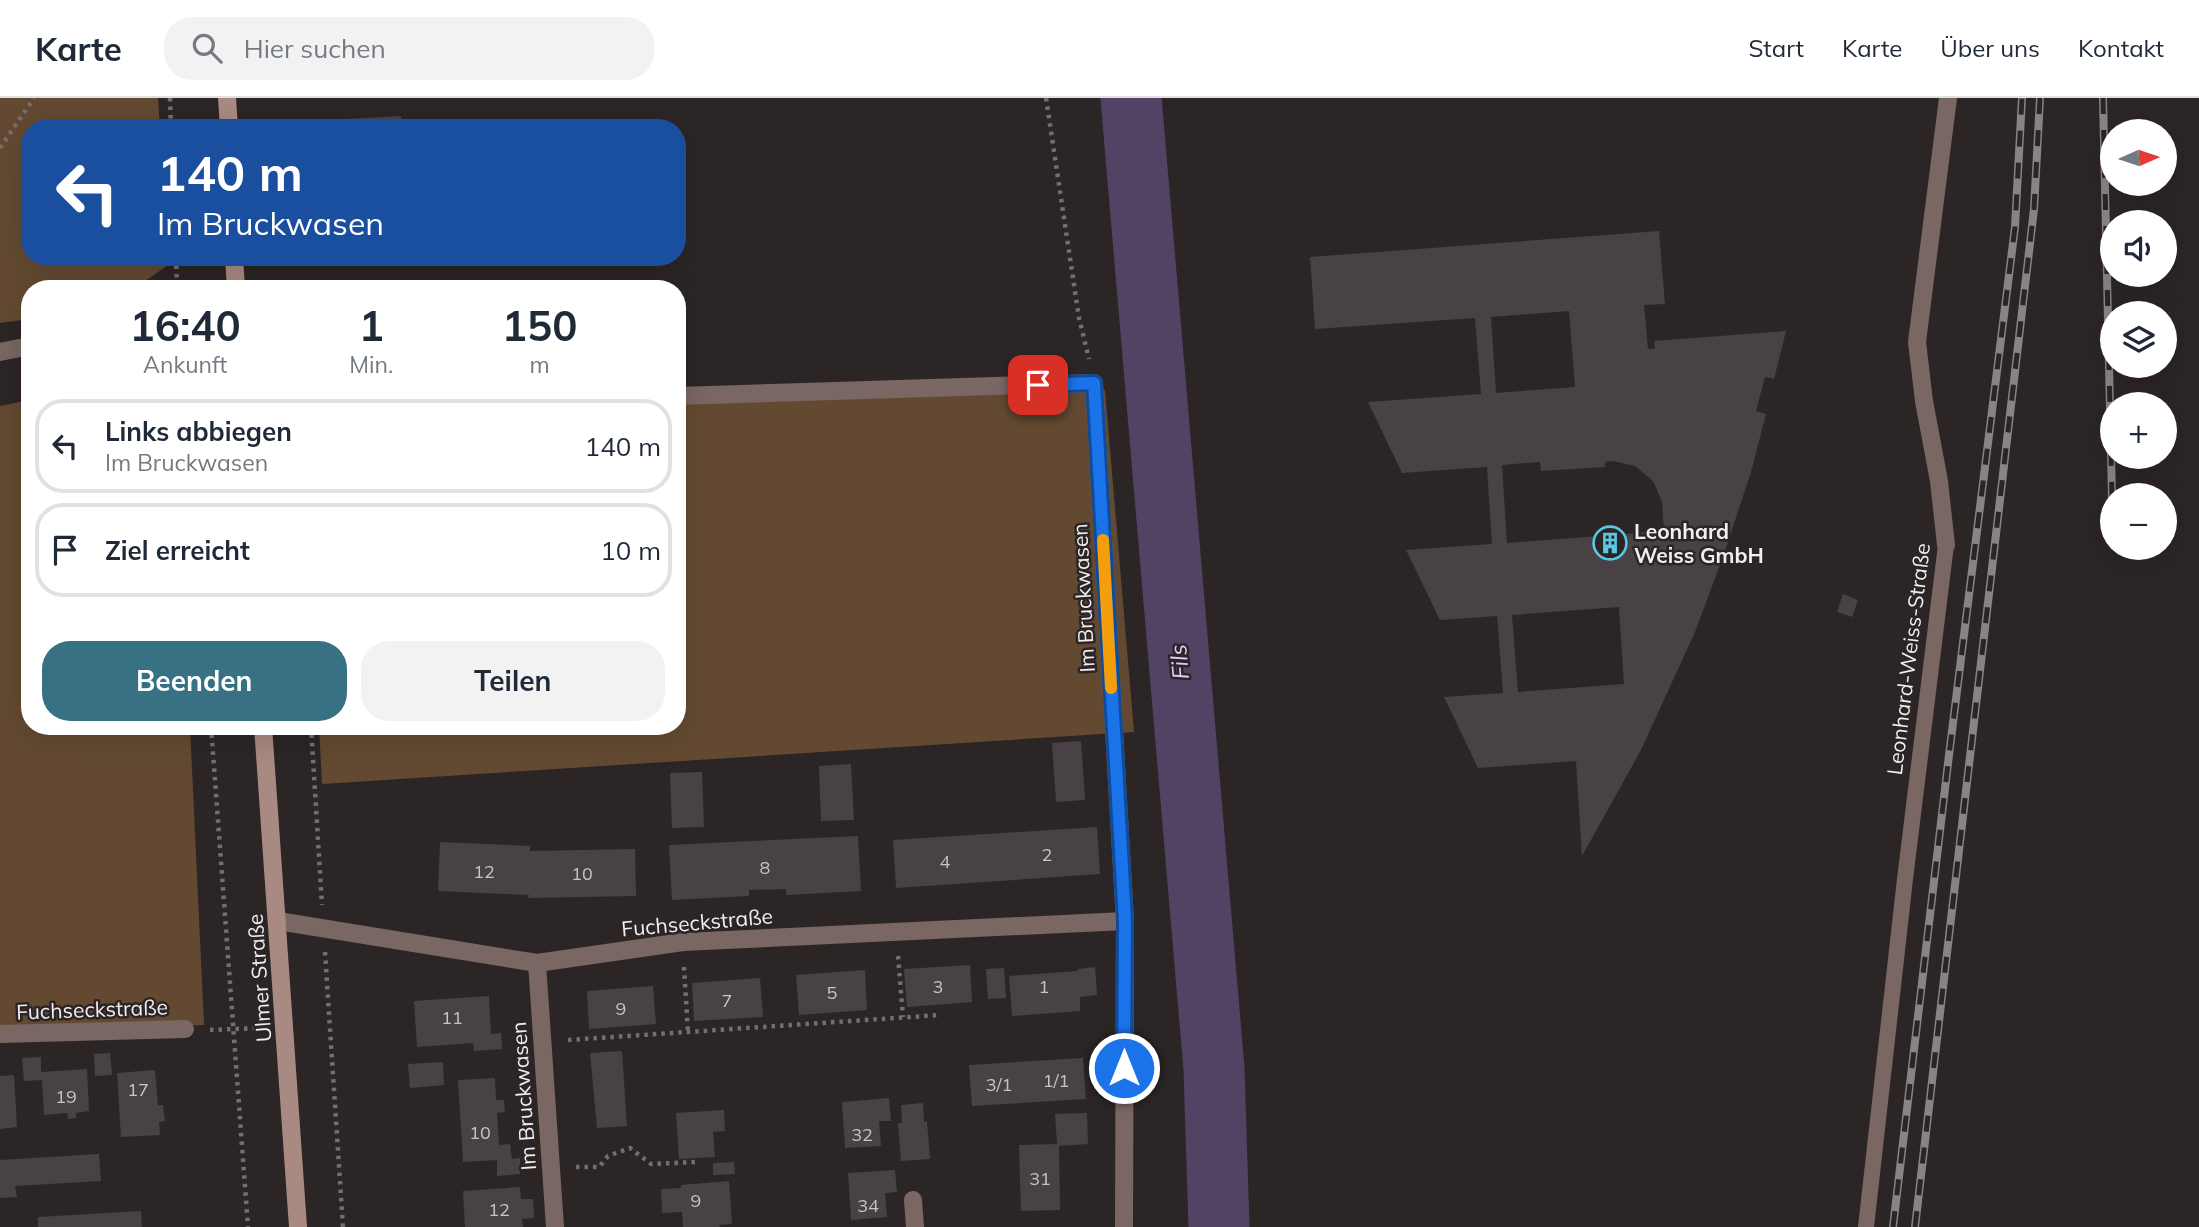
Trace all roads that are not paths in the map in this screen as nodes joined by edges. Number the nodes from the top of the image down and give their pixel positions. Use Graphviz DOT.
graph roads {
  1 [pos="227,98"];
  2 [pos="1948,98"];
  3 [pos="228,119"];
  4 [pos="21,348"];
  5 [pos="0,352"];
  6 [pos="686,396"];
  7 [pos="1946,545"];
  8 [pos="264,735"];
  9 [pos="278,921"];
  10 [pos="1125,921"];
  11 [pos="537,963"];
  12 [pos="185,1029"];
  13 [pos="0,1034"];
  14 [pos="913,1199"];
  15 [pos="298,1227"];
  16 [pos="555,1227"];
  17 [pos="915,1227"];
  18 [pos="1124,1227"];
  19 [pos="1866,1227"];
  1 -- 3 [label="main road"];
  2 -- 7 [label="street, Leonhard-Weiss-Straße"];
  4 -- 5 [label="street"];
  6 -- 10 [label="street, Im Bruckwasen"];
  7 -- 19 [label="lane, Leonhard-Weiss-Straße"];
  8 -- 9 [label="main road, Ulmer Straße"];
  9 -- 11 [label="street, Fuchseckstraße"];
  9 -- 15 [label="main road, Ulmer Straße"];
  10 -- 11 [label="street, Fuchseckstraße"];
  10 -- 18 [label="street, Im Bruckwasen"];
  11 -- 16 [label="street, Im Bruckwasen"];
  12 -- 13 [label="street, Fuchseckstraße"];
  14 -- 17 [label="street"];
}
